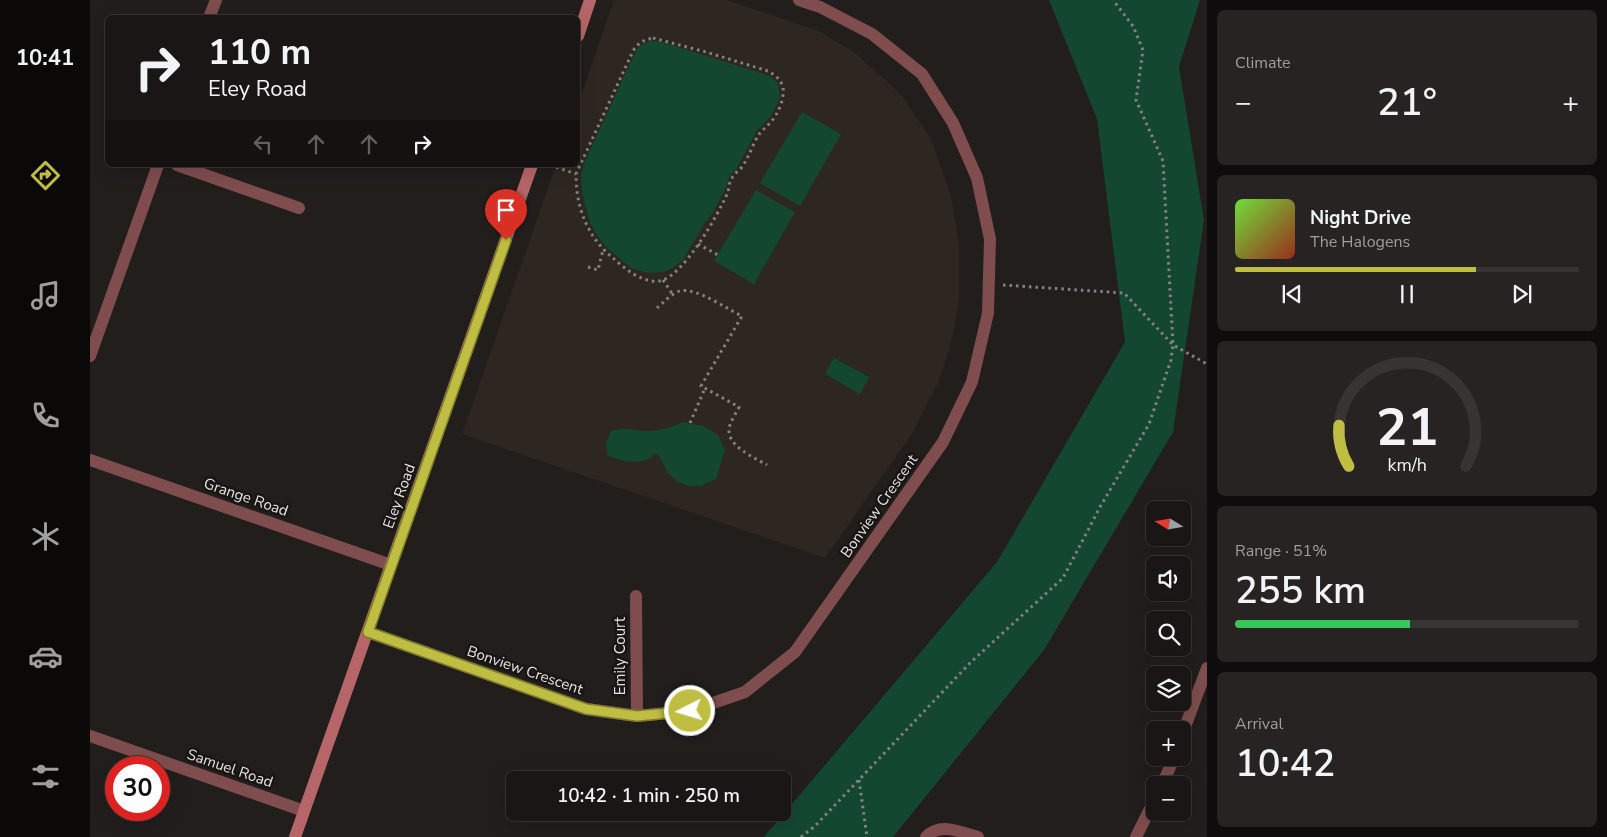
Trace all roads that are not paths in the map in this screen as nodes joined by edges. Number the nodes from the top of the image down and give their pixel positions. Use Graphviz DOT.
graph roads {
  1 [pos="216,0"];
  2 [pos="590,0"];
  3 [pos="799,0"];
  4 [pos="211,15"];
  5 [pos="580,30"];
  6 [pos="157,167"];
  7 [pos="184,167"];
  8 [pos="531,167"];
  9 [pos="298,208"];
  10 [pos="90,356"];
  11 [pos="90,460"];
  12 [pos="391,565"];
  13 [pos="636,596"];
  14 [pos="368,632"];
  15 [pos="1207,668"];
  16 [pos="637,716"];
  17 [pos="1187,721"];
  18 [pos="90,736"];
  19 [pos="304,811"];
  20 [pos="1146,816"];
  21 [pos="295,837"];
  22 [pos="926,837"];
  23 [pos="978,837"];
  24 [pos="1136,837"];
  1 -- 4 [label="street"];
  2 -- 5 [label="main road"];
  3 -- 16 [label="street, Bonview Crescent"];
  6 -- 10 [label="street"];
  7 -- 9 [label="street"];
  8 -- 12 [label="main road, Eley Road"];
  11 -- 12 [label="street, Grange Road"];
  12 -- 14 [label="main road, Eley Road"];
  13 -- 16 [label="street, Emily Court"];
  14 -- 16 [label="street, Bonview Crescent"];
  14 -- 19 [label="main road, Eley Road"];
  15 -- 17 [label="street"];
  18 -- 19 [label="street, Samuel Road"];
  19 -- 21 [label="main road, Eley Road"];
  20 -- 24 [label="street"];
  22 -- 23 [label="street"];
}
